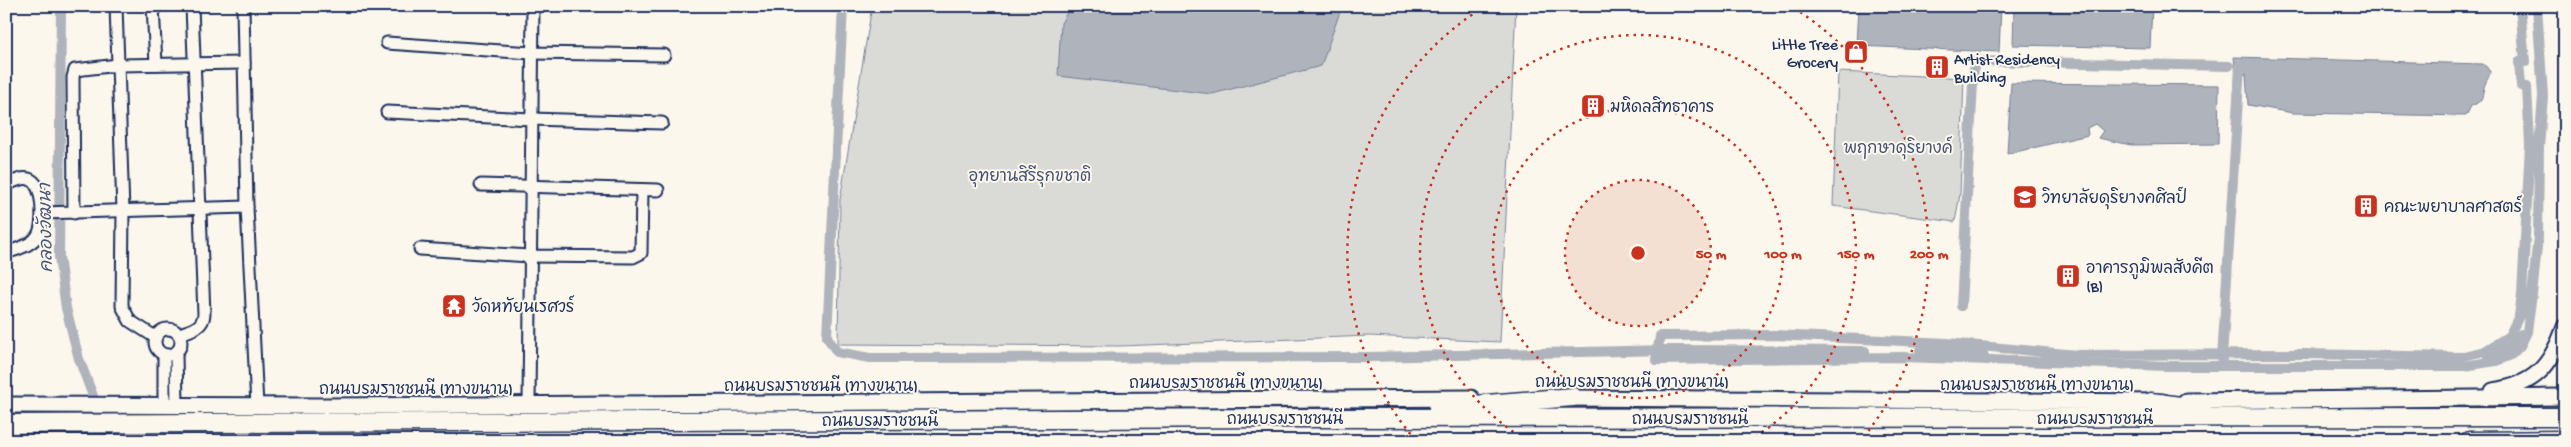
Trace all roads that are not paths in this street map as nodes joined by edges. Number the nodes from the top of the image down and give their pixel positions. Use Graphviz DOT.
graph roads {
  1 [pos="116,6"];
  2 [pos="153,6"];
  3 [pos="192,6"];
  4 [pos="243,6"];
  5 [pos="533,6"];
  6 [pos="387,43"];
  7 [pos="532,53"];
  8 [pos="664,55"];
  9 [pos="244,63"];
  10 [pos="156,64"];
  11 [pos="195,64"];
  12 [pos="118,65"];
  13 [pos="387,112"];
  14 [pos="531,119"];
  15 [pos="662,123"];
  16 [pos="6,185"];
  17 [pos="481,185"];
  18 [pos="530,188"];
  19 [pos="642,190"];
  20 [pos="658,190"];
  21 [pos="247,207"];
  22 [pos="200,208"];
  23 [pos="123,211"];
  24 [pos="47,213"];
  25 [pos="70,213"];
  26 [pos="420,249"];
  27 [pos="6,253"];
  28 [pos="529,256"];
  29 [pos="2565,323"];
  30 [pos="2565,327"];
  31 [pos="179,334"];
  32 [pos="155,337"];
  33 [pos="170,354"];
  34 [pos="2447,397"];
  35 [pos="2565,397"];
  36 [pos="1573,398"];
  37 [pos="2151,402"];
  38 [pos="529,404"];
  39 [pos="6,406"];
  40 [pos="171,406"];
  41 [pos="257,406"];
  42 [pos="2565,417"];
  43 [pos="1303,418"];
  44 [pos="2263,418"];
  45 [pos="6,424"];
  46 [pos="2565,440"];
  47 [pos="2469,441"];
  1 -- 12 [label="street"];
  2 -- 10 [label="street"];
  3 -- 11 [label="street"];
  4 -- 9 [label="street"];
  5 -- 7 [label="street"];
  6 -- 7 [label="street"];
  7 -- 8 [label="street"];
  7 -- 14 [label="street"];
  9 -- 11 [label="street"];
  9 -- 21 [label="street"];
  10 -- 11 [label="street"];
  10 -- 12 [label="street"];
  11 -- 22 [label="street"];
  12 -- 23 [label="street"];
  12 -- 25 [label="street"];
  13 -- 14 [label="street"];
  14 -- 15 [label="street"];
  14 -- 18 [label="street"];
  16 -- 24 [label="street"];
  17 -- 18 [label="street"];
  18 -- 19 [label="street"];
  18 -- 28 [label="street"];
  19 -- 20 [label="street"];
  19 -- 28 [label="street"];
  21 -- 22 [label="street"];
  21 -- 41 [label="street"];
  22 -- 23 [label="street"];
  22 -- 31 [label="street"];
  23 -- 25 [label="street"];
  23 -- 32 [label="street"];
  24 -- 25 [label="street"];
  24 -- 27 [label="street"];
  26 -- 28 [label="street"];
  28 -- 38 [label="street"];
  29 -- 30 [label="main road"];
  30 -- 34 [label="main road"];
  31 -- 32 [label="street"];
  31 -- 33 [label="street"];
  32 -- 33 [label="street"];
  33 -- 40 [label="street"];
  34 -- 35 [label="main road"];
  34 -- 37 [label="main road, ถนนบรมราชชนนี (ทางขนาน)"];
  36 -- 37 [label="main road, ถนนบรมราชชนนี (ทางขนาน)"];
  36 -- 38 [label="main road, ถนนบรมราชชนนี (ทางขนาน)"];
  36 -- 43 [label="highway"];
  37 -- 44 [label="highway"];
  38 -- 41 [label="main road, ถนนบรมราชชนนี (ทางขนาน)"];
  39 -- 40 [label="main road, ถนนบรมราชชนนี (ทางขนาน)"];
  40 -- 41 [label="main road, ถนนบรมราชชนนี (ทางขนาน)"];
  42 -- 44 [label="highway, ถนนบรมราชชนนี"];
  43 -- 44 [label="highway, ถนนบรมราชชนนี"];
  43 -- 45 [label="highway, ถนนบรมราชชนนี"];
  46 -- 47 [label="highway"];
}
